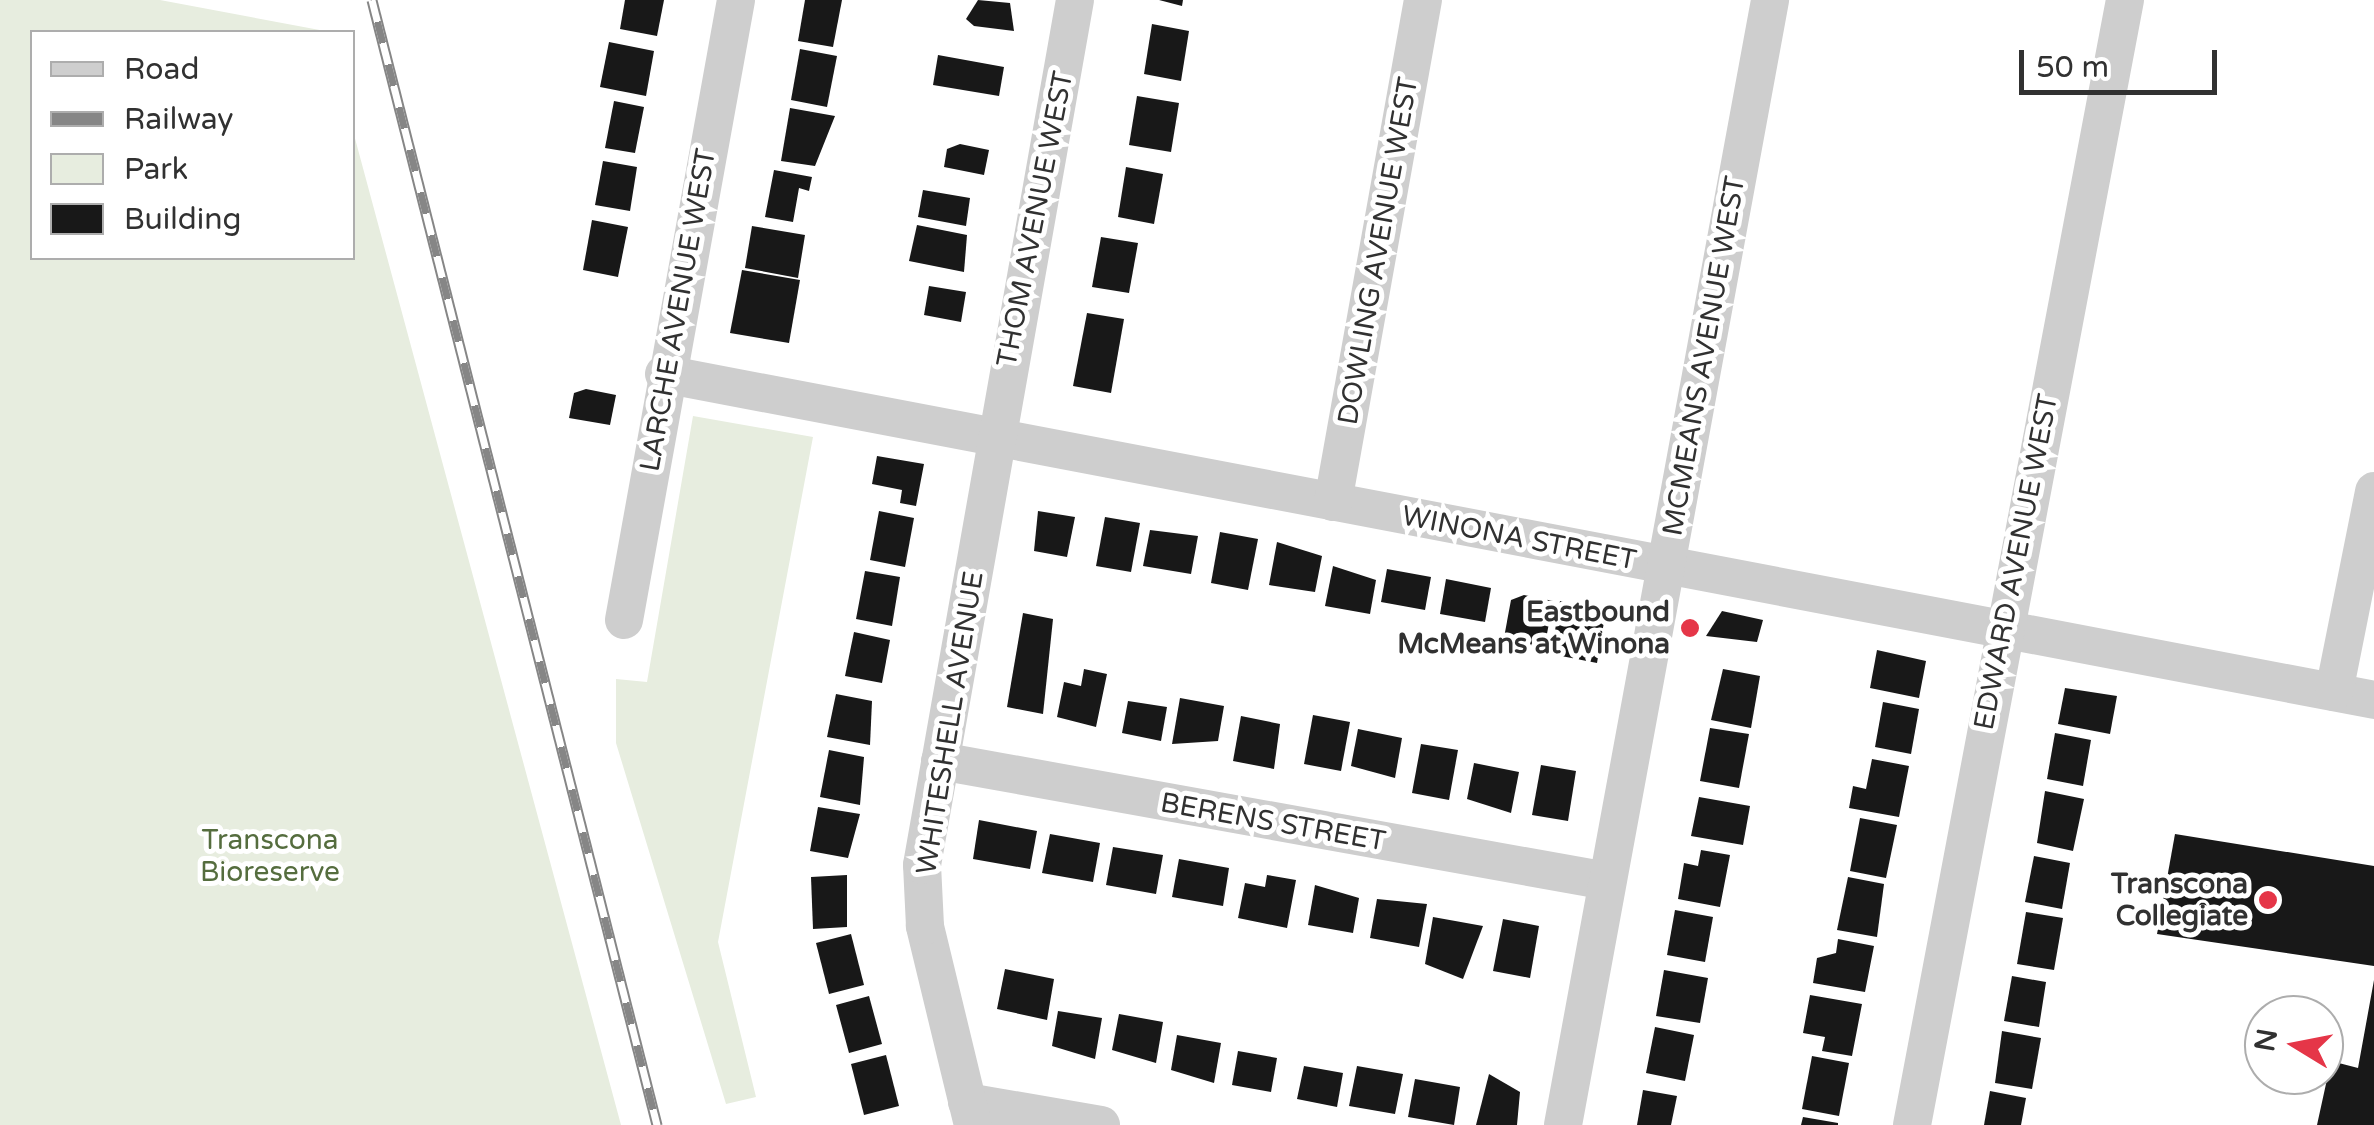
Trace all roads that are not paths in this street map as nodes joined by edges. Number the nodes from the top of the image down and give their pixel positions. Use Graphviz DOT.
graph roads {
  1 [pos="736,0"];
  2 [pos="1076,0"];
  3 [pos="1422,0"];
  4 [pos="1770,0"];
  5 [pos="2125,0"];
  6 [pos="664,374"];
  7 [pos="998,438"];
  8 [pos="2374,491"];
  9 [pos="1333,502"];
  10 [pos="1665,568"];
  11 [pos="624,620"];
  12 [pos="2002,629"];
  13 [pos="2334,692"];
  14 [pos="2374,700"];
  15 [pos="940,760"];
  16 [pos="1607,881"];
  17 [pos="970,1114"];
  18 [pos="1101,1125"];
  19 [pos="1564,1125"];
  20 [pos="1912,1125"];
  1 -- 6 [label="street, LARCHE AVENUE WEST"];
  2 -- 7 [label="street, THOM AVENUE WEST"];
  3 -- 9 [label="street, DOWLING AVENUE WEST"];
  4 -- 10 [label="street, MCMEANS AVENUE WEST"];
  5 -- 12 [label="street, EDWARD AVENUE WEST"];
  6 -- 7 [label="street, WINONA STREET"];
  6 -- 11 [label="street, LARCHE AVENUE WEST"];
  7 -- 9 [label="street, WINONA STREET"];
  7 -- 15 [label="street, WHITESHELL AVENUE"];
  8 -- 13 [label="street"];
  9 -- 10 [label="street, WINONA STREET"];
  10 -- 12 [label="street, WINONA STREET"];
  10 -- 16 [label="street, MCMEANS AVENUE WEST"];
  12 -- 13 [label="street, WINONA STREET"];
  12 -- 20 [label="street, EDWARD AVENUE WEST"];
  13 -- 14 [label="street, WINONA STREET"];
  15 -- 16 [label="street, BERENS STREET"];
  15 -- 17 [label="street, WHITESHELL AVENUE"];
  16 -- 19 [label="street, MCMEANS AVENUE WEST"];
  17 -- 18 [label="street"];
}
